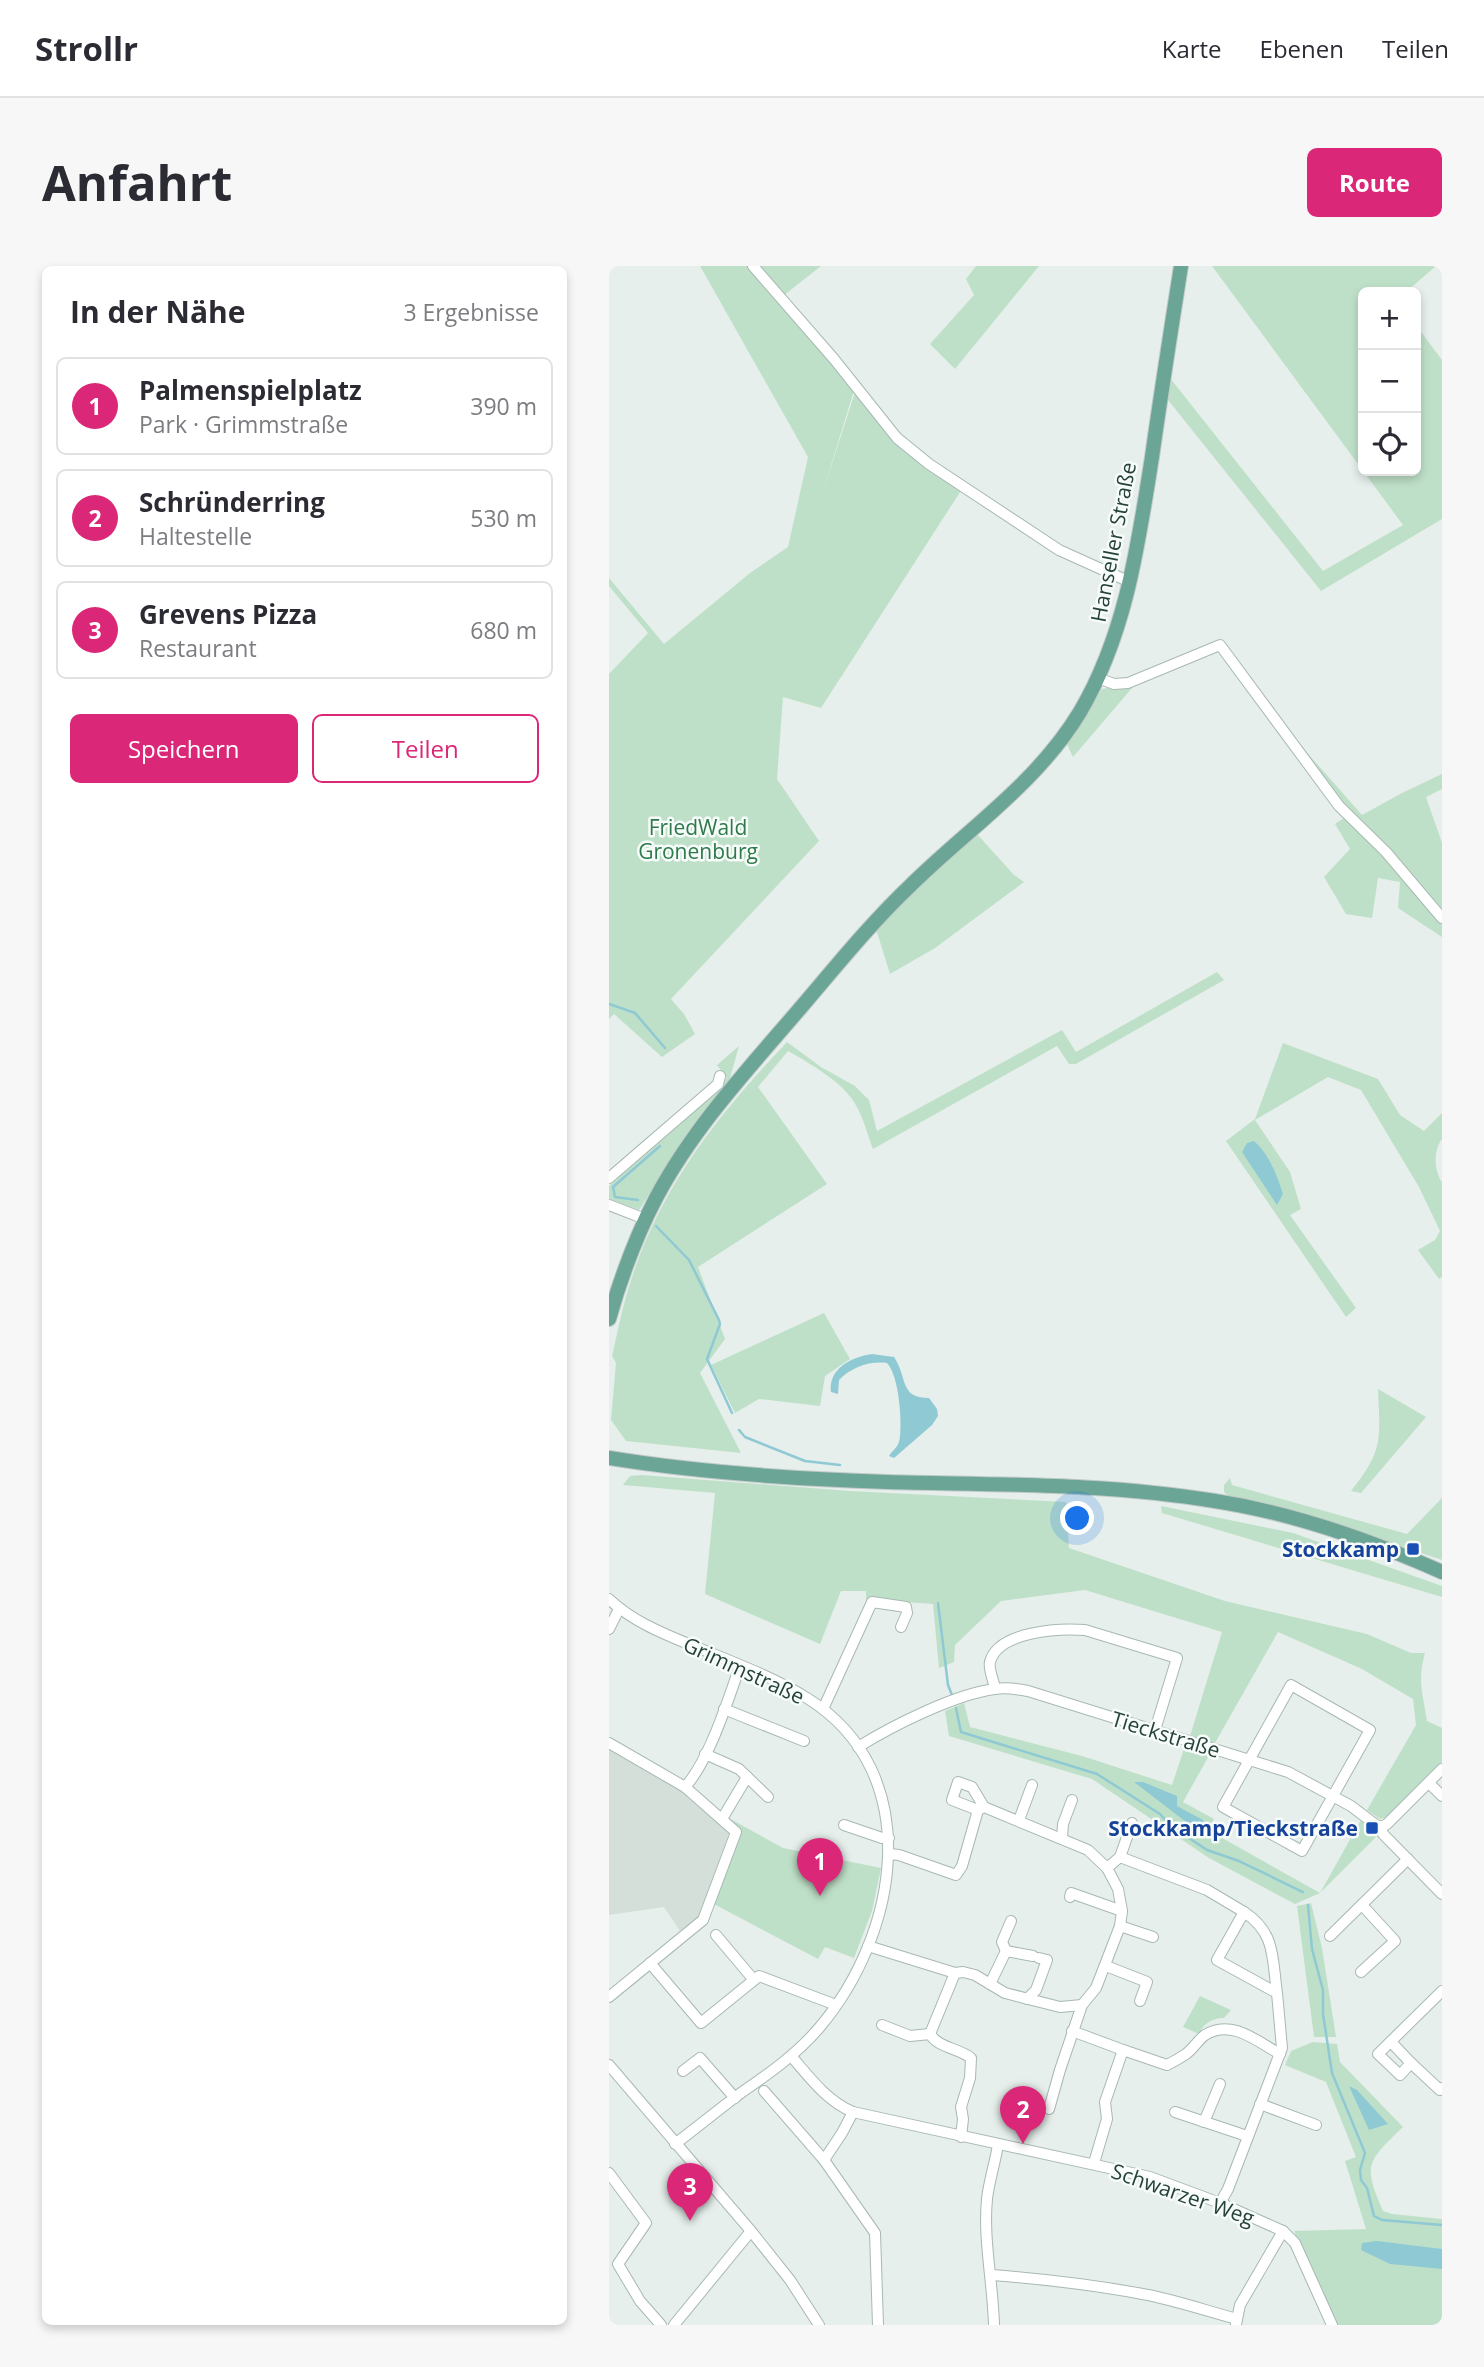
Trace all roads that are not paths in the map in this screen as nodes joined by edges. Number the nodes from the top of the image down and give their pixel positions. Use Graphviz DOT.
graph roads {
  1 [pos="753,266"];
  2 [pos="1181,266"];
  3 [pos="1130,582"];
  4 [pos="1098,678"];
  5 [pos="1442,918"];
  6 [pos="720,1076"];
  7 [pos="609,1178"];
  8 [pos="609,1205"];
  9 [pos="645,1219"];
  10 [pos="609,1319"];
  11 [pos="609,1458"];
  12 [pos="1442,1572"];
  13 [pos="609,1599"];
  14 [pos="619,1609"];
  15 [pos="901,1627"];
  16 [pos="609,1629"];
  17 [pos="740,1666"];
  18 [pos="995,1689"];
  19 [pos="724,1709"];
  20 [pos="824,1709"];
  21 [pos="1155,1730"];
  22 [pos="804,1741"];
  23 [pos="609,1743"];
  24 [pos="858,1747"];
  25 [pos="705,1754"];
  26 [pos="1248,1759"];
  27 [pos="1442,1769"];
  28 [pos="747,1777"];
  29 [pos="1429,1783"];
  30 [pos="1032,1786"];
  31 [pos="685,1787"];
  32 [pos="1334,1796"];
  33 [pos="1442,1796"];
  34 [pos="768,1797"];
  35 [pos="1072,1800"];
  36 [pos="722,1819"];
  37 [pos="1020,1821"];
  38 [pos="1132,1823"];
  39 [pos="845,1825"];
  40 [pos="1381,1827"];
  41 [pos="889,1838"];
  42 [pos="1062,1838"];
  43 [pos="889,1854"];
  44 [pos="1120,1857"];
  45 [pos="1408,1859"];
  46 [pos="1107,1868"];
  47 [pos="1442,1894"];
  48 [pos="1070,1897"];
  49 [pos="1362,1905"];
  50 [pos="1122,1912"];
  51 [pos="1244,1912"];
  52 [pos="1011,1921"];
  53 [pos="1121,1926"];
  54 [pos="716,1935"];
  55 [pos="1330,1936"];
  56 [pos="1153,1937"];
  57 [pos="868,1946"];
  58 [pos="1006,1951"];
  59 [pos="650,1963"];
  60 [pos="1106,1966"];
  61 [pos="1361,1972"];
  62 [pos="955,1973"];
  63 [pos="753,1979"];
  64 [pos="990,1984"];
  65 [pos="1442,1991"];
  66 [pos="1277,1993"];
  67 [pos="609,1997"];
  68 [pos="1027,1999"];
  69 [pos="1140,2001"];
  70 [pos="836,2005"];
  71 [pos="1082,2005"];
  72 [pos="882,2025"];
  73 [pos="1072,2031"];
  74 [pos="930,2035"];
  75 [pos="1391,2042"];
  76 [pos="1123,2050"];
  77 [pos="1280,2054"];
  78 [pos="792,2057"];
  79 [pos="1411,2063"];
  80 [pos="609,2065"];
  81 [pos="683,2071"];
  82 [pos="1220,2084"];
  83 [pos="1441,2089"];
  84 [pos="764,2091"];
  85 [pos="735,2098"];
  86 [pos="1260,2104"];
  87 [pos="1049,2109"];
  88 [pos="853,2112"];
  89 [pos="1175,2112"];
  90 [pos="1205,2122"];
  91 [pos="1316,2125"];
  92 [pos="1247,2136"];
  93 [pos="961,2137"];
  94 [pos="675,2144"];
  95 [pos="999,2145"];
  96 [pos="824,2160"];
  97 [pos="1094,2163"];
  98 [pos="609,2173"];
  99 [pos="1220,2203"];
  100 [pos="751,2231"];
  101 [pos="1283,2231"];
  102 [pos="992,2275"];
  103 [pos="1236,2322"];
  104 [pos="661,2325"];
  105 [pos="674,2325"];
  106 [pos="819,2325"];
  107 [pos="878,2325"];
  108 [pos="994,2325"];
  109 [pos="1332,2325"];
  1 -- 3 [label="street"];
  2 -- 3 [label="main road, Hanseller Straße"];
  3 -- 4 [label="main road, Hanseller Straße"];
  4 -- 5 [label="street"];
  4 -- 9 [label="main road, Hanseller Straße"];
  6 -- 7 [label="street"];
  8 -- 9 [label="street"];
  9 -- 10 [label="main road, Hanseller Straße"];
  11 -- 12 [label="main road"];
  13 -- 14 [label="street, Grimmstraße"];
  14 -- 16 [label="street"];
  14 -- 17 [label="street, Grimmstraße"];
  15 -- 20 [label="street"];
  17 -- 19 [label="street"];
  17 -- 20 [label="street, Grimmstraße"];
  18 -- 21 [label="street, Tieckstraße"];
  18 -- 21 [label="street"];
  18 -- 24 [label="street, Tieckstraße"];
  19 -- 22 [label="street"];
  19 -- 25 [label="street"];
  20 -- 24 [label="street, Grimmstraße"];
  21 -- 26 [label="street, Tieckstraße"];
  23 -- 31 [label="street"];
  24 -- 41 [label="street, Grimmstraße"];
  25 -- 28 [label="street"];
  25 -- 31 [label="street"];
  26 -- 32 [label="street, Tieckstraße"];
  26 -- 32 [label="street"];
  26 -- 32 [label="street"];
  27 -- 29 [label="street"];
  28 -- 34 [label="street"];
  28 -- 36 [label="street"];
  29 -- 33 [label="street"];
  29 -- 40 [label="street"];
  30 -- 37 [label="street"];
  31 -- 36 [label="street"];
  32 -- 40 [label="street, Tieckstraße"];
  35 -- 42 [label="street"];
  36 -- 59 [label="street"];
  37 -- 42 [label="street"];
  37 -- 43 [label="street"];
  38 -- 44 [label="street"];
  39 -- 41 [label="street"];
  40 -- 45 [label="street, Tieckstraße"];
  41 -- 43 [label="street, Grimmstraße"];
  42 -- 46 [label="street"];
  43 -- 57 [label="street, Grimmstraße"];
  44 -- 46 [label="street"];
  44 -- 51 [label="street"];
  45 -- 47 [label="street, Tieckstraße"];
  45 -- 49 [label="street"];
  46 -- 50 [label="street"];
  48 -- 50 [label="street"];
  49 -- 55 [label="street"];
  49 -- 61 [label="street"];
  50 -- 53 [label="street"];
  51 -- 66 [label="street"];
  51 -- 66 [label="street"];
  52 -- 58 [label="street"];
  53 -- 56 [label="street"];
  53 -- 60 [label="street"];
  54 -- 63 [label="street"];
  57 -- 62 [label="street"];
  57 -- 70 [label="street, Grimmstraße"];
  58 -- 64 [label="street"];
  58 -- 68 [label="street"];
  59 -- 63 [label="street"];
  59 -- 67 [label="street"];
  60 -- 69 [label="street"];
  60 -- 71 [label="street"];
  62 -- 64 [label="street"];
  62 -- 74 [label="street"];
  63 -- 70 [label="street"];
  64 -- 68 [label="street"];
  65 -- 75 [label="street"];
  66 -- 77 [label="street"];
  68 -- 71 [label="street"];
  70 -- 78 [label="street, Grimmstraße"];
  71 -- 73 [label="street"];
  72 -- 74 [label="street"];
  73 -- 76 [label="street"];
  73 -- 87 [label="street"];
  74 -- 93 [label="street"];
  75 -- 79 [label="street"];
  75 -- 79 [label="street"];
  76 -- 77 [label="street"];
  76 -- 97 [label="street"];
  77 -- 86 [label="street"];
  78 -- 85 [label="street, Grimmstraße"];
  78 -- 88 [label="street, Schwarzer Weg"];
  79 -- 83 [label="street"];
  80 -- 94 [label="street"];
  81 -- 85 [label="street"];
  82 -- 90 [label="street"];
  84 -- 96 [label="street"];
  85 -- 94 [label="street, Grimmstraße"];
  86 -- 91 [label="street"];
  86 -- 92 [label="street"];
  88 -- 93 [label="street, Schwarzer Weg"];
  88 -- 96 [label="street"];
  89 -- 90 [label="street"];
  90 -- 92 [label="street"];
  92 -- 99 [label="street"];
  93 -- 95 [label="street, Schwarzer Weg"];
  94 -- 100 [label="street"];
  95 -- 97 [label="street, Schwarzer Weg"];
  95 -- 102 [label="street"];
  96 -- 107 [label="street"];
  97 -- 99 [label="street, Schwarzer Weg"];
  98 -- 104 [label="street"];
  99 -- 101 [label="street, Schwarzer Weg"];
  100 -- 105 [label="street"];
  100 -- 106 [label="street"];
  101 -- 103 [label="street"];
  101 -- 109 [label="street"];
  102 -- 103 [label="street"];
  102 -- 108 [label="street"];
}
